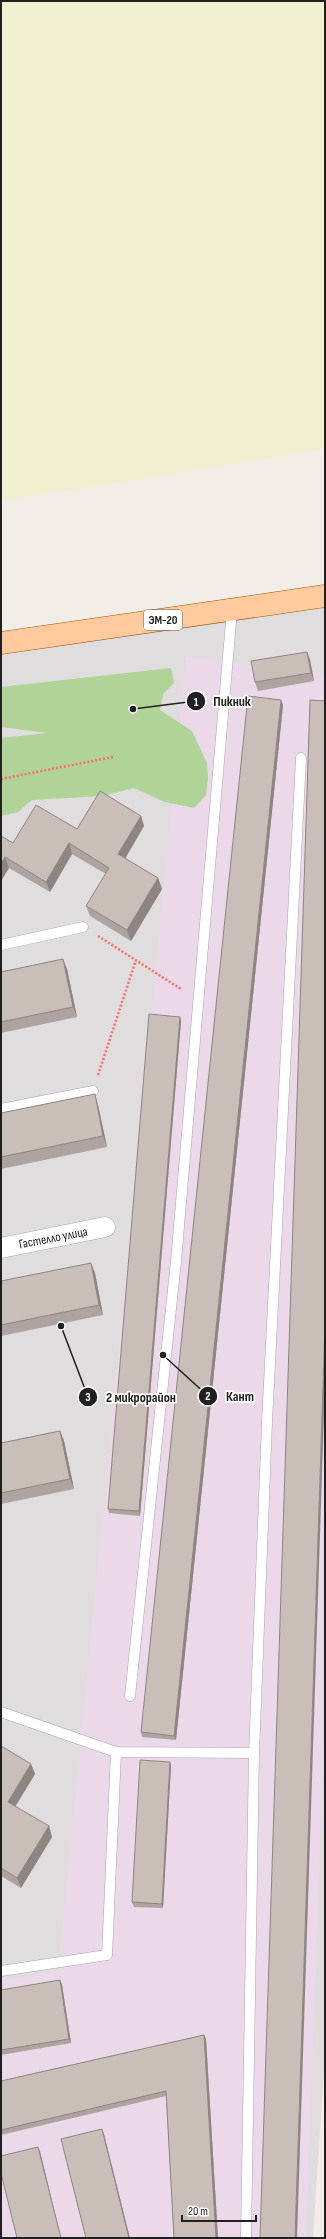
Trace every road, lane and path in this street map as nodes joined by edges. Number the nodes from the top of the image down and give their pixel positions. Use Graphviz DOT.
graph roads {
  1 [pos="325,596"];
  2 [pos="232,610"];
  3 [pos="1,643"];
  4 [pos="113,757"];
  5 [pos="301,758"];
  6 [pos="1,779"];
  7 [pos="83,926"];
  8 [pos="1,945"];
  9 [pos="136,960"];
  10 [pos="199,1000"];
  11 [pos="93,1090"];
  12 [pos="1,1110"];
  13 [pos="105,1227"];
  14 [pos="1,1248"];
  15 [pos="130,1696"];
  16 [pos="1,1712"];
  17 [pos="116,1752"];
  18 [pos="254,1753"];
  19 [pos="1,1971"];
  20 [pos="246,2238"];
  1 -- 2 [label="main road, ЭМ-20"];
  2 -- 3 [label="main road, ЭМ-20"];
  2 -- 10 [label="lane"];
  4 -- 6 [label="path"];
  5 -- 18 [label="lane"];
  7 -- 8 [label="lane"];
  7 -- 9 [label="path"];
  9 -- 10 [label="path"];
  9 -- 11 [label="path"];
  10 -- 15 [label="lane"];
  11 -- 12 [label="lane"];
  13 -- 14 [label="street, Гастелло улица"];
  16 -- 17 [label="lane"];
  17 -- 18 [label="lane"];
  17 -- 19 [label="lane"];
  18 -- 20 [label="lane"];
}
